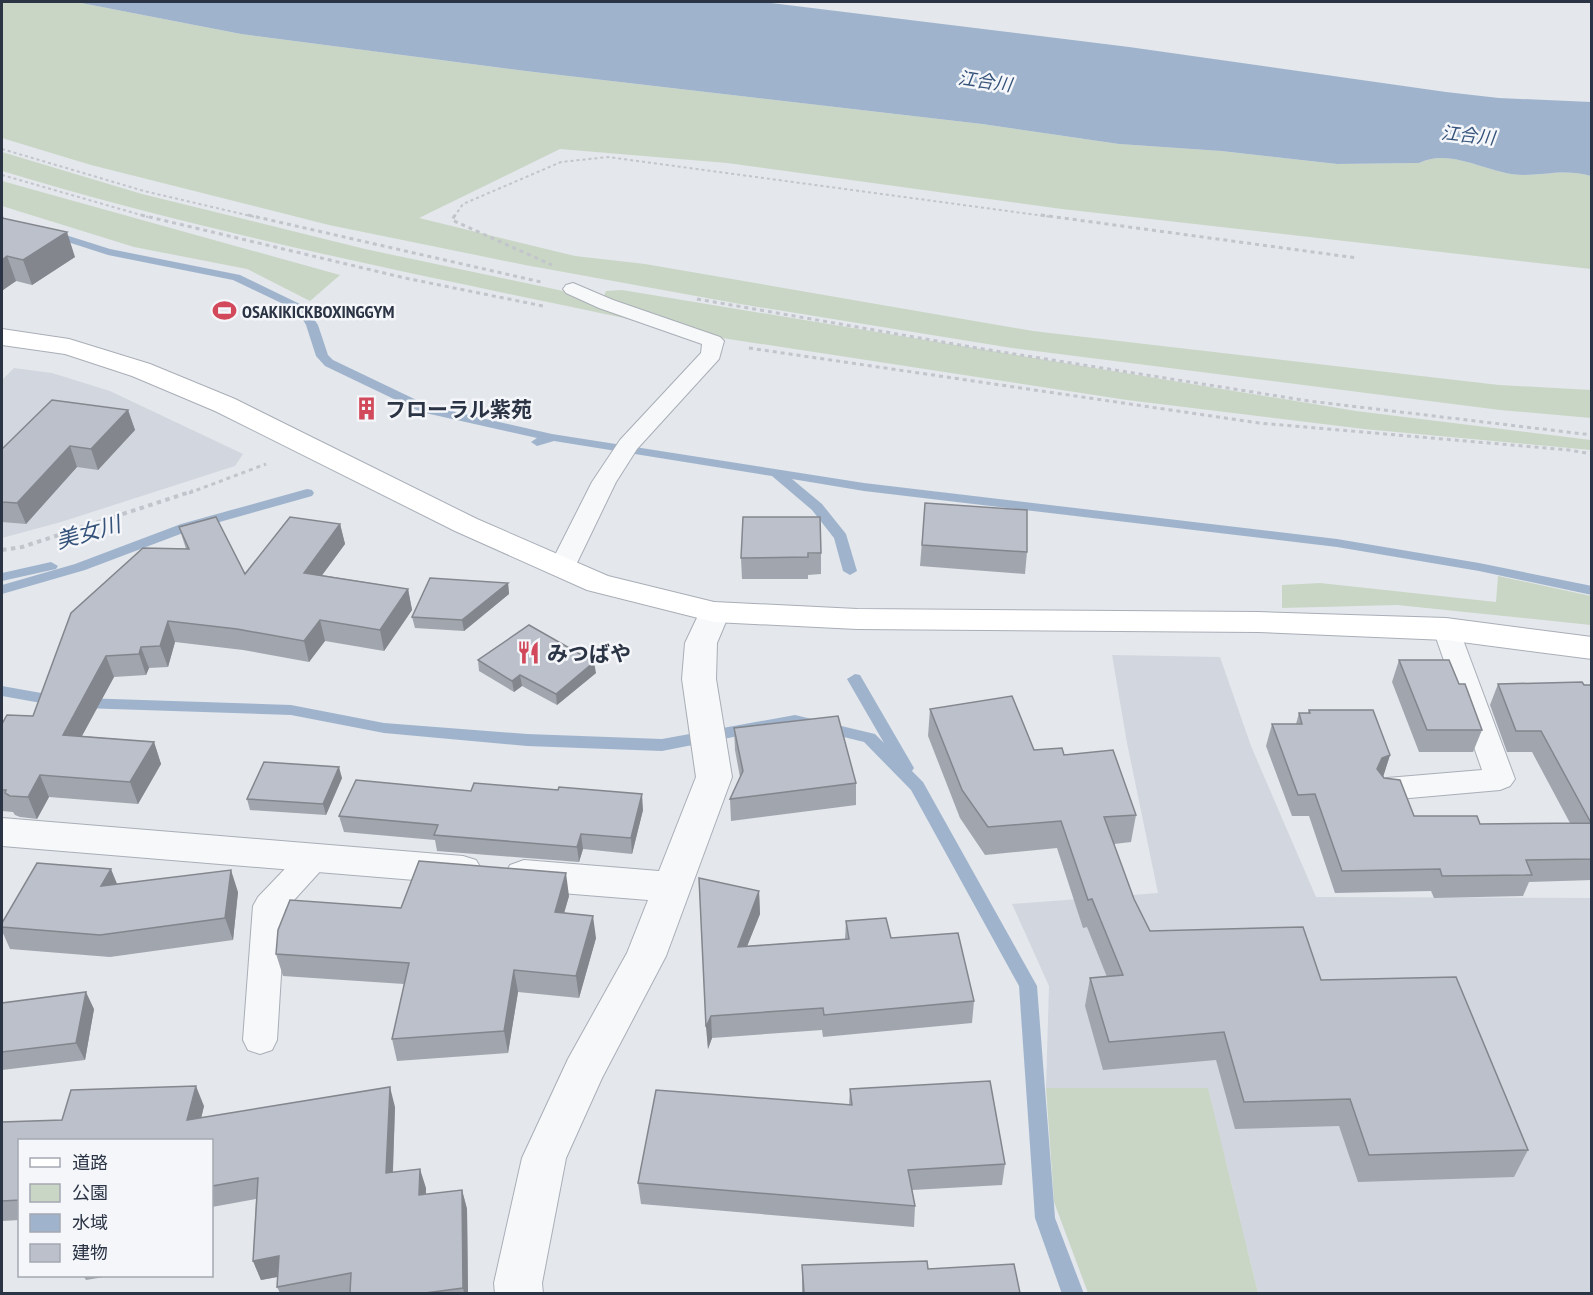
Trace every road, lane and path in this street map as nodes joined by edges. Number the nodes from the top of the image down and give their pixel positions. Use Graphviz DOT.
graph roads {
  1 [pos="2,149"];
  2 [pos="2,175"];
  3 [pos="1357,258"];
  4 [pos="573,289"];
  5 [pos="696,299"];
  6 [pos="551,308"];
  7 [pos="2,337"];
  8 [pos="713,341"];
  9 [pos="1592,435"];
  10 [pos="309,446"];
  11 [pos="1592,454"];
  12 [pos="2,550"];
  13 [pos="562,567"];
  14 [pos="714,612"];
  15 [pos="1446,629"];
  16 [pos="1592,648"];
  17 [pos="1387,789"];
  18 [pos="2,832"];
  19 [pos="314,858"];
  20 [pos="673,888"];
  21 [pos="260,1040"];
  22 [pos="519,1293"];
  1 -- 4 [label="path"];
  2 -- 6 [label="path"];
  3 -- 4 [label="path"];
  4 -- 8 [label="lane"];
  5 -- 9 [label="path"];
  7 -- 10 [label="street"];
  8 -- 11 [label="path"];
  8 -- 13 [label="lane"];
  10 -- 12 [label="path"];
  10 -- 13 [label="street"];
  13 -- 14 [label="street"];
  14 -- 15 [label="street"];
  14 -- 20 [label="street"];
  15 -- 16 [label="street"];
  15 -- 17 [label="lane"];
  18 -- 19 [label="street"];
  19 -- 20 [label="street"];
  19 -- 21 [label="lane"];
  20 -- 22 [label="street"];
}
